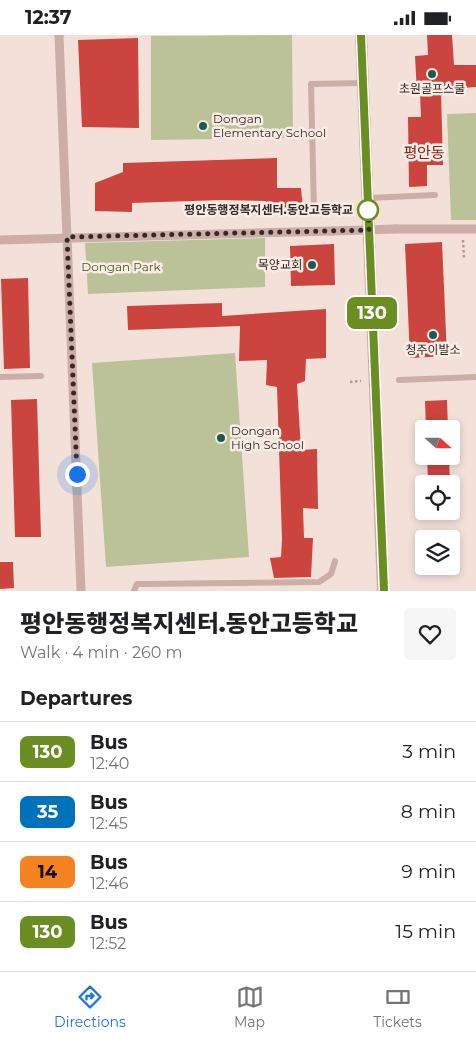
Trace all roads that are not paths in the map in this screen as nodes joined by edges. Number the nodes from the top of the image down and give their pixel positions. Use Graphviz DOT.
graph roads {
  1 [pos="59,35"];
  2 [pos="361,35"];
  3 [pos="363,83"];
  4 [pos="435,195"];
  5 [pos="368,198"];
  6 [pos="314,211"];
  7 [pos="476,229"];
  8 [pos="67,237"];
  9 [pos="0,240"];
  10 [pos="42,376"];
  11 [pos="0,377"];
  12 [pos="476,377"];
  13 [pos="400,380"];
  14 [pos="335,561"];
  15 [pos="82,591"];
  16 [pos="134,591"];
  17 [pos="384,591"];
  1 -- 8 [label="street"];
  2 -- 3 [label="street"];
  3 -- 5 [label="street"];
  3 -- 6 [label="lane"];
  4 -- 5 [label="lane"];
  5 -- 17 [label="street"];
  7 -- 8 [label="street, bridge"];
  8 -- 9 [label="street"];
  8 -- 15 [label="street"];
  10 -- 11 [label="lane"];
  12 -- 13 [label="lane"];
  14 -- 16 [label="lane"];
}
